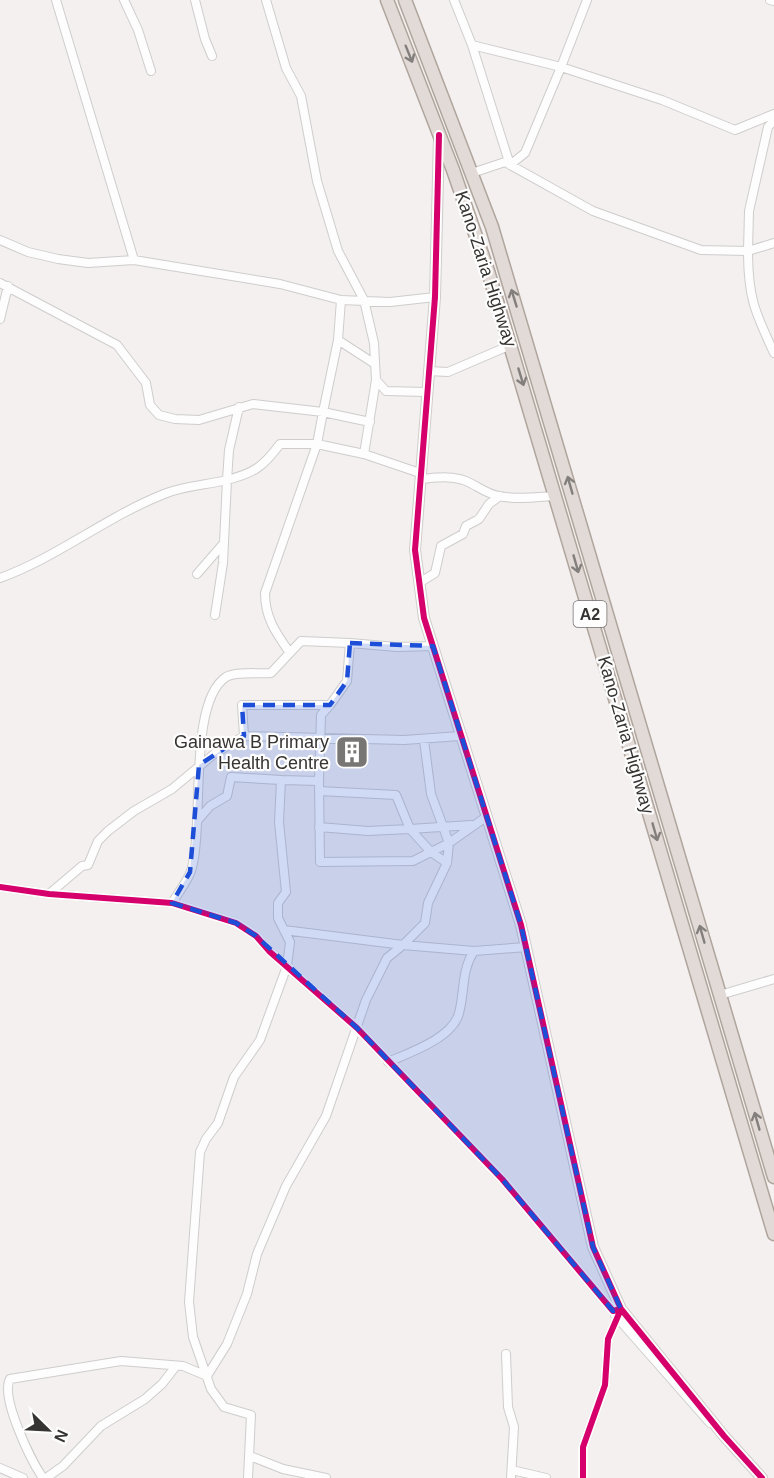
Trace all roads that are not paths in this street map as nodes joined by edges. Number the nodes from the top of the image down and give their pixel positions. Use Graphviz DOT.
graph roads {
  1 [pos="56,0"];
  2 [pos="124,0"];
  3 [pos="195,0"];
  4 [pos="266,0"];
  5 [pos="387,0"];
  6 [pos="405,0"];
  7 [pos="454,0"];
  8 [pos="587,0"];
  9 [pos="472,45"];
  10 [pos="212,56"];
  11 [pos="561,68"];
  12 [pos="151,71"];
  13 [pos="774,114"];
  14 [pos="774,120"];
  15 [pos="439,135"];
  16 [pos="510,165"];
  17 [pos="472,173"];
  18 [pos="0,240"];
  19 [pos="774,243"];
  20 [pos="748,251"];
  21 [pos="134,260"];
  22 [pos="4,285"];
  23 [pos="435,297"];
  24 [pos="340,300"];
  25 [pos="364,300"];
  26 [pos="0,320"];
  27 [pos="338,340"];
  28 [pos="511,345"];
  29 [pos="774,353"];
  30 [pos="375,364"];
  31 [pos="428,371"];
  32 [pos="376,380"];
  33 [pos="426,392"];
  34 [pos="239,407"];
  35 [pos="323,412"];
  36 [pos="370,422"];
  37 [pos="317,444"];
  38 [pos="364,454"];
  39 [pos="420,476"];
  40 [pos="226,480"];
  41 [pos="555,495"];
  42 [pos="500,496"];
  43 [pos="224,543"];
  44 [pos="197,574"];
  45 [pos="0,578"];
  46 [pos="419,583"];
  47 [pos="215,615"];
  48 [pos="350,643"];
  49 [pos="433,646"];
  50 [pos="290,653"];
  51 [pos="330,705"];
  52 [pos="244,735"];
  53 [pos="460,736"];
  54 [pos="322,738"];
  55 [pos="424,740"];
  56 [pos="199,765"];
  57 [pos="281,780"];
  58 [pos="319,781"];
  59 [pos="319,791"];
  60 [pos="486,816"];
  61 [pos="197,820"];
  62 [pos="471,825"];
  63 [pos="319,827"];
  64 [pos="443,827"];
  65 [pos="410,829"];
  66 [pos="449,843"];
  67 [pos="431,852"];
  68 [pos="447,863"];
  69 [pos="0,887"];
  70 [pos="49,894"];
  71 [pos="172,903"];
  72 [pos="284,930"];
  73 [pos="403,945"];
  74 [pos="526,947"];
  75 [pos="474,951"];
  76 [pos="287,966"];
  77 [pos="774,979"];
  78 [pos="720,995"];
  79 [pos="357,1028"];
  80 [pos="388,1062"];
  81 [pos="774,1177"];
  82 [pos="774,1234"];
  83 [pos="617,1312"];
  84 [pos="506,1354"];
  85 [pos="176,1366"];
  86 [pos="207,1377"];
  87 [pos="250,1456"];
  88 [pos="0,1468"];
  89 [pos="511,1474"];
  90 [pos="23,1478"];
  91 [pos="45,1478"];
  92 [pos="248,1478"];
  93 [pos="326,1478"];
  94 [pos="546,1478"];
  95 [pos="583,1478"];
  96 [pos="762,1478"];
  1 -- 21 [label="street"];
  2 -- 12 [label="street"];
  3 -- 10 [label="street"];
  4 -- 25 [label="street"];
  5 -- 15 [label="highway, Kano-Zaria Highway / A2, one-way"];
  6 -- 17 [label="highway, Kano-Zaria Highway / A2"];
  7 -- 9 [label="street"];
  8 -- 11 [label="street"];
  9 -- 11 [label="street"];
  9 -- 16 [label="street"];
  11 -- 13 [label="street"];
  11 -- 16 [label="street"];
  14 -- 20 [label="street"];
  15 -- 23 [label="street"];
  15 -- 28 [label="highway, Kano-Zaria Highway / A2"];
  16 -- 17 [label="street"];
  16 -- 20 [label="street"];
  78 -- 17 [label="highway, Kano-Zaria Highway / A2, one-way"];
  18 -- 21 [label="street"];
  19 -- 20 [label="street"];
  20 -- 29 [label="street"];
  21 -- 24 [label="street"];
  22 -- 26 [label="street"];
  22 -- 34 [label="street"];
  23 -- 25 [label="street"];
  23 -- 31 [label="street"];
  24 -- 25 [label="street"];
  24 -- 27 [label="street"];
  25 -- 30 [label="street"];
  27 -- 30 [label="street"];
  27 -- 35 [label="street"];
  28 -- 31 [label="street"];
  28 -- 41 [label="highway, Kano-Zaria Highway / A2, one-way"];
  30 -- 32 [label="street"];
  31 -- 33 [label="street"];
  32 -- 33 [label="street"];
  32 -- 36 [label="street"];
  33 -- 39 [label="street"];
  34 -- 35 [label="street"];
  34 -- 40 [label="street"];
  35 -- 36 [label="street"];
  35 -- 37 [label="street"];
  36 -- 38 [label="street"];
  37 -- 38 [label="street"];
  37 -- 40 [label="street"];
  37 -- 50 [label="street"];
  38 -- 39 [label="street"];
  39 -- 42 [label="street"];
  39 -- 46 [label="street"];
  40 -- 43 [label="street"];
  40 -- 45 [label="street"];
  41 -- 42 [label="street"];
  41 -- 82 [label="highway, Kano-Zaria Highway / A2, one-way"];
  42 -- 46 [label="street"];
  43 -- 44 [label="street"];
  43 -- 47 [label="street"];
  46 -- 49 [label="street"];
  48 -- 49 [label="street"];
  48 -- 50 [label="street"];
  48 -- 51 [label="street"];
  49 -- 53 [label="street"];
  50 -- 56 [label="street"];
  51 -- 52 [label="street"];
  51 -- 54 [label="street"];
  52 -- 54 [label="street"];
  52 -- 56 [label="street"];
  53 -- 55 [label="street"];
  53 -- 60 [label="street"];
  54 -- 55 [label="street"];
  54 -- 58 [label="street"];
  55 -- 64 [label="street"];
  56 -- 61 [label="street"];
  56 -- 70 [label="street"];
  57 -- 58 [label="street"];
  57 -- 61 [label="street"];
  57 -- 72 [label="street"];
  58 -- 59 [label="street"];
  59 -- 63 [label="street"];
  59 -- 65 [label="street"];
  60 -- 62 [label="street"];
  60 -- 74 [label="street"];
  61 -- 71 [label="street"];
  62 -- 64 [label="street"];
  62 -- 66 [label="street"];
  63 -- 65 [label="street"];
  63 -- 67 [label="street"];
  64 -- 65 [label="street"];
  64 -- 66 [label="street"];
  65 -- 67 [label="street"];
  66 -- 67 [label="street"];
  66 -- 68 [label="street"];
  67 -- 68 [label="street"];
  68 -- 73 [label="street"];
  69 -- 70 [label="street"];
  70 -- 71 [label="street"];
  71 -- 76 [label="street"];
  72 -- 73 [label="street"];
  72 -- 76 [label="street"];
  73 -- 75 [label="street"];
  73 -- 79 [label="street"];
  74 -- 75 [label="street"];
  74 -- 83 [label="street"];
  75 -- 80 [label="street"];
  76 -- 79 [label="street"];
  76 -- 86 [label="street"];
  77 -- 78 [label="street"];
  81 -- 78 [label="highway, Kano-Zaria Highway / A2, one-way"];
  79 -- 80 [label="street"];
  79 -- 86 [label="street"];
  80 -- 83 [label="street"];
  83 -- 95 [label="street"];
  83 -- 96 [label="street"];
  84 -- 89 [label="street"];
  85 -- 86 [label="street"];
  85 -- 91 [label="street"];
  85 -- 91 [label="street"];
  86 -- 87 [label="street"];
  87 -- 92 [label="street"];
  87 -- 93 [label="street"];
  88 -- 90 [label="street"];
  89 -- 94 [label="street"];
}
